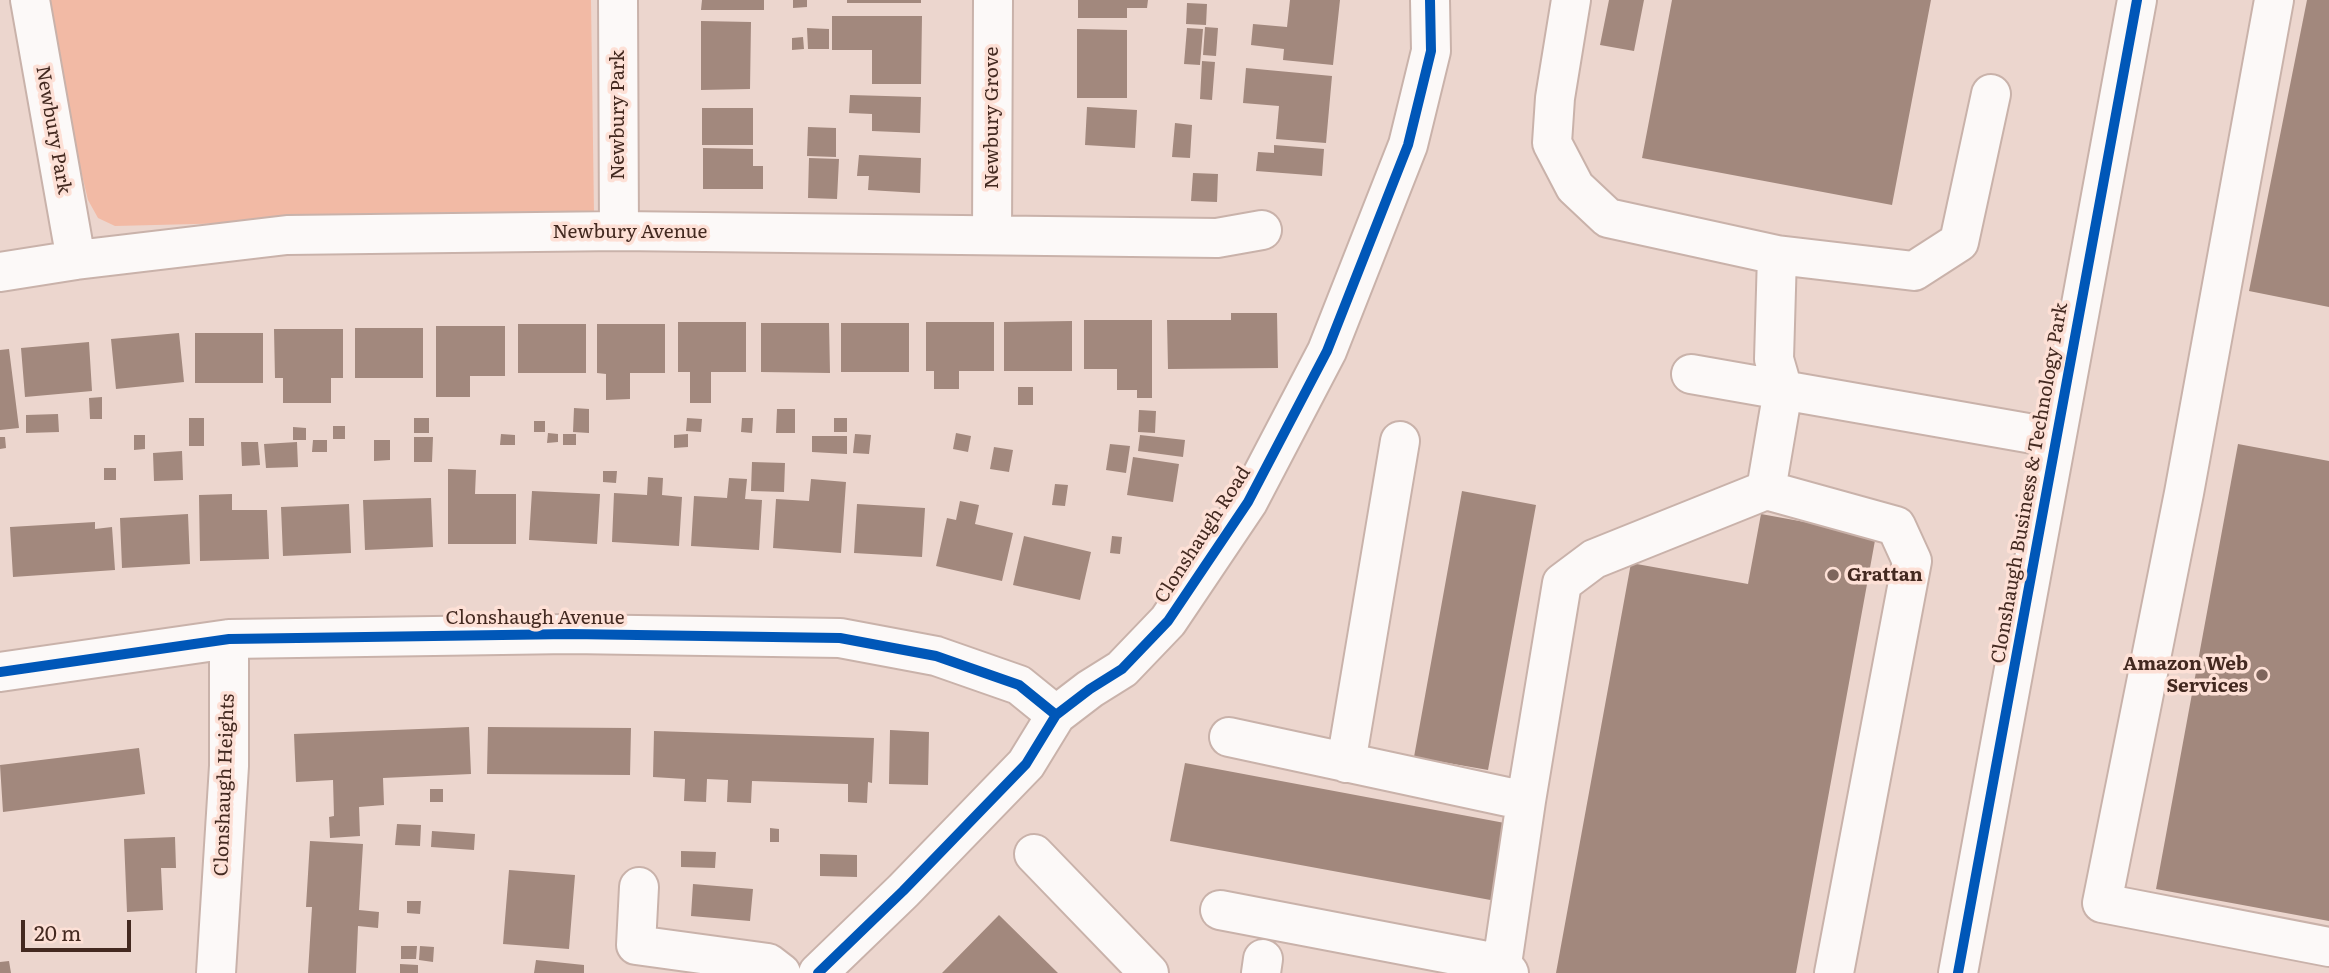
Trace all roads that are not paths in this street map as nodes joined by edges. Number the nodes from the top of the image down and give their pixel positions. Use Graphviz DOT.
graph roads {
  1 [pos="30,0"];
  2 [pos="618,0"];
  3 [pos="993,0"];
  4 [pos="1430,0"];
  5 [pos="1571,0"];
  6 [pos="2137,0"];
  7 [pos="2274,0"];
  8 [pos="1991,94"];
  9 [pos="1262,230"];
  10 [pos="619,231"];
  11 [pos="992,235"];
  12 [pos="1777,256"];
  13 [pos="76,260"];
  14 [pos="0,272"];
  15 [pos="1691,374"];
  16 [pos="1783,390"];
  17 [pos="2056,439"];
  18 [pos="1400,441"];
  19 [pos="1766,490"];
  20 [pos="229,639"];
  21 [pos="0,672"];
  22 [pos="1056,715"];
  23 [pos="1229,737"];
  24 [pos="1346,763"];
  25 [pos="1526,801"];
  26 [pos="1034,854"];
  27 [pos="639,887"];
  28 [pos="1220,909"];
  29 [pos="2329,947"];
  30 [pos="1505,968"];
  31 [pos="216,973"];
  32 [pos="781,973"];
  33 [pos="818,973"];
  34 [pos="1149,973"];
  35 [pos="1833,973"];
  36 [pos="1958,973"];
  1 -- 13 [label="street, Newbury Park"];
  2 -- 10 [label="street, Newbury Park"];
  3 -- 11 [label="street, Newbury Grove"];
  4 -- 22 [label="street, Clonshaugh Road"];
  5 -- 12 [label="street"];
  6 -- 17 [label="street, Clonshaugh Business & Technology Park"];
  7 -- 29 [label="street"];
  8 -- 12 [label="street"];
  9 -- 11 [label="street, Newbury Avenue"];
  10 -- 11 [label="street, Newbury Avenue"];
  10 -- 13 [label="street, Newbury Avenue"];
  12 -- 16 [label="street"];
  13 -- 14 [label="street, Newbury Avenue"];
  15 -- 16 [label="street"];
  16 -- 17 [label="street"];
  16 -- 19 [label="street"];
  17 -- 36 [label="street, Clonshaugh Business & Technology Park"];
  18 -- 24 [label="street"];
  19 -- 25 [label="street"];
  19 -- 35 [label="street"];
  20 -- 21 [label="street, Clonshaugh Avenue"];
  20 -- 22 [label="street, Clonshaugh Avenue"];
  20 -- 31 [label="street, Clonshaugh Heights"];
  22 -- 33 [label="street, Clonshaugh Road"];
  23 -- 24 [label="street"];
  24 -- 25 [label="street"];
  25 -- 30 [label="street"];
  26 -- 34 [label="street"];
  27 -- 32 [label="street"];
  28 -- 30 [label="street"];
}
